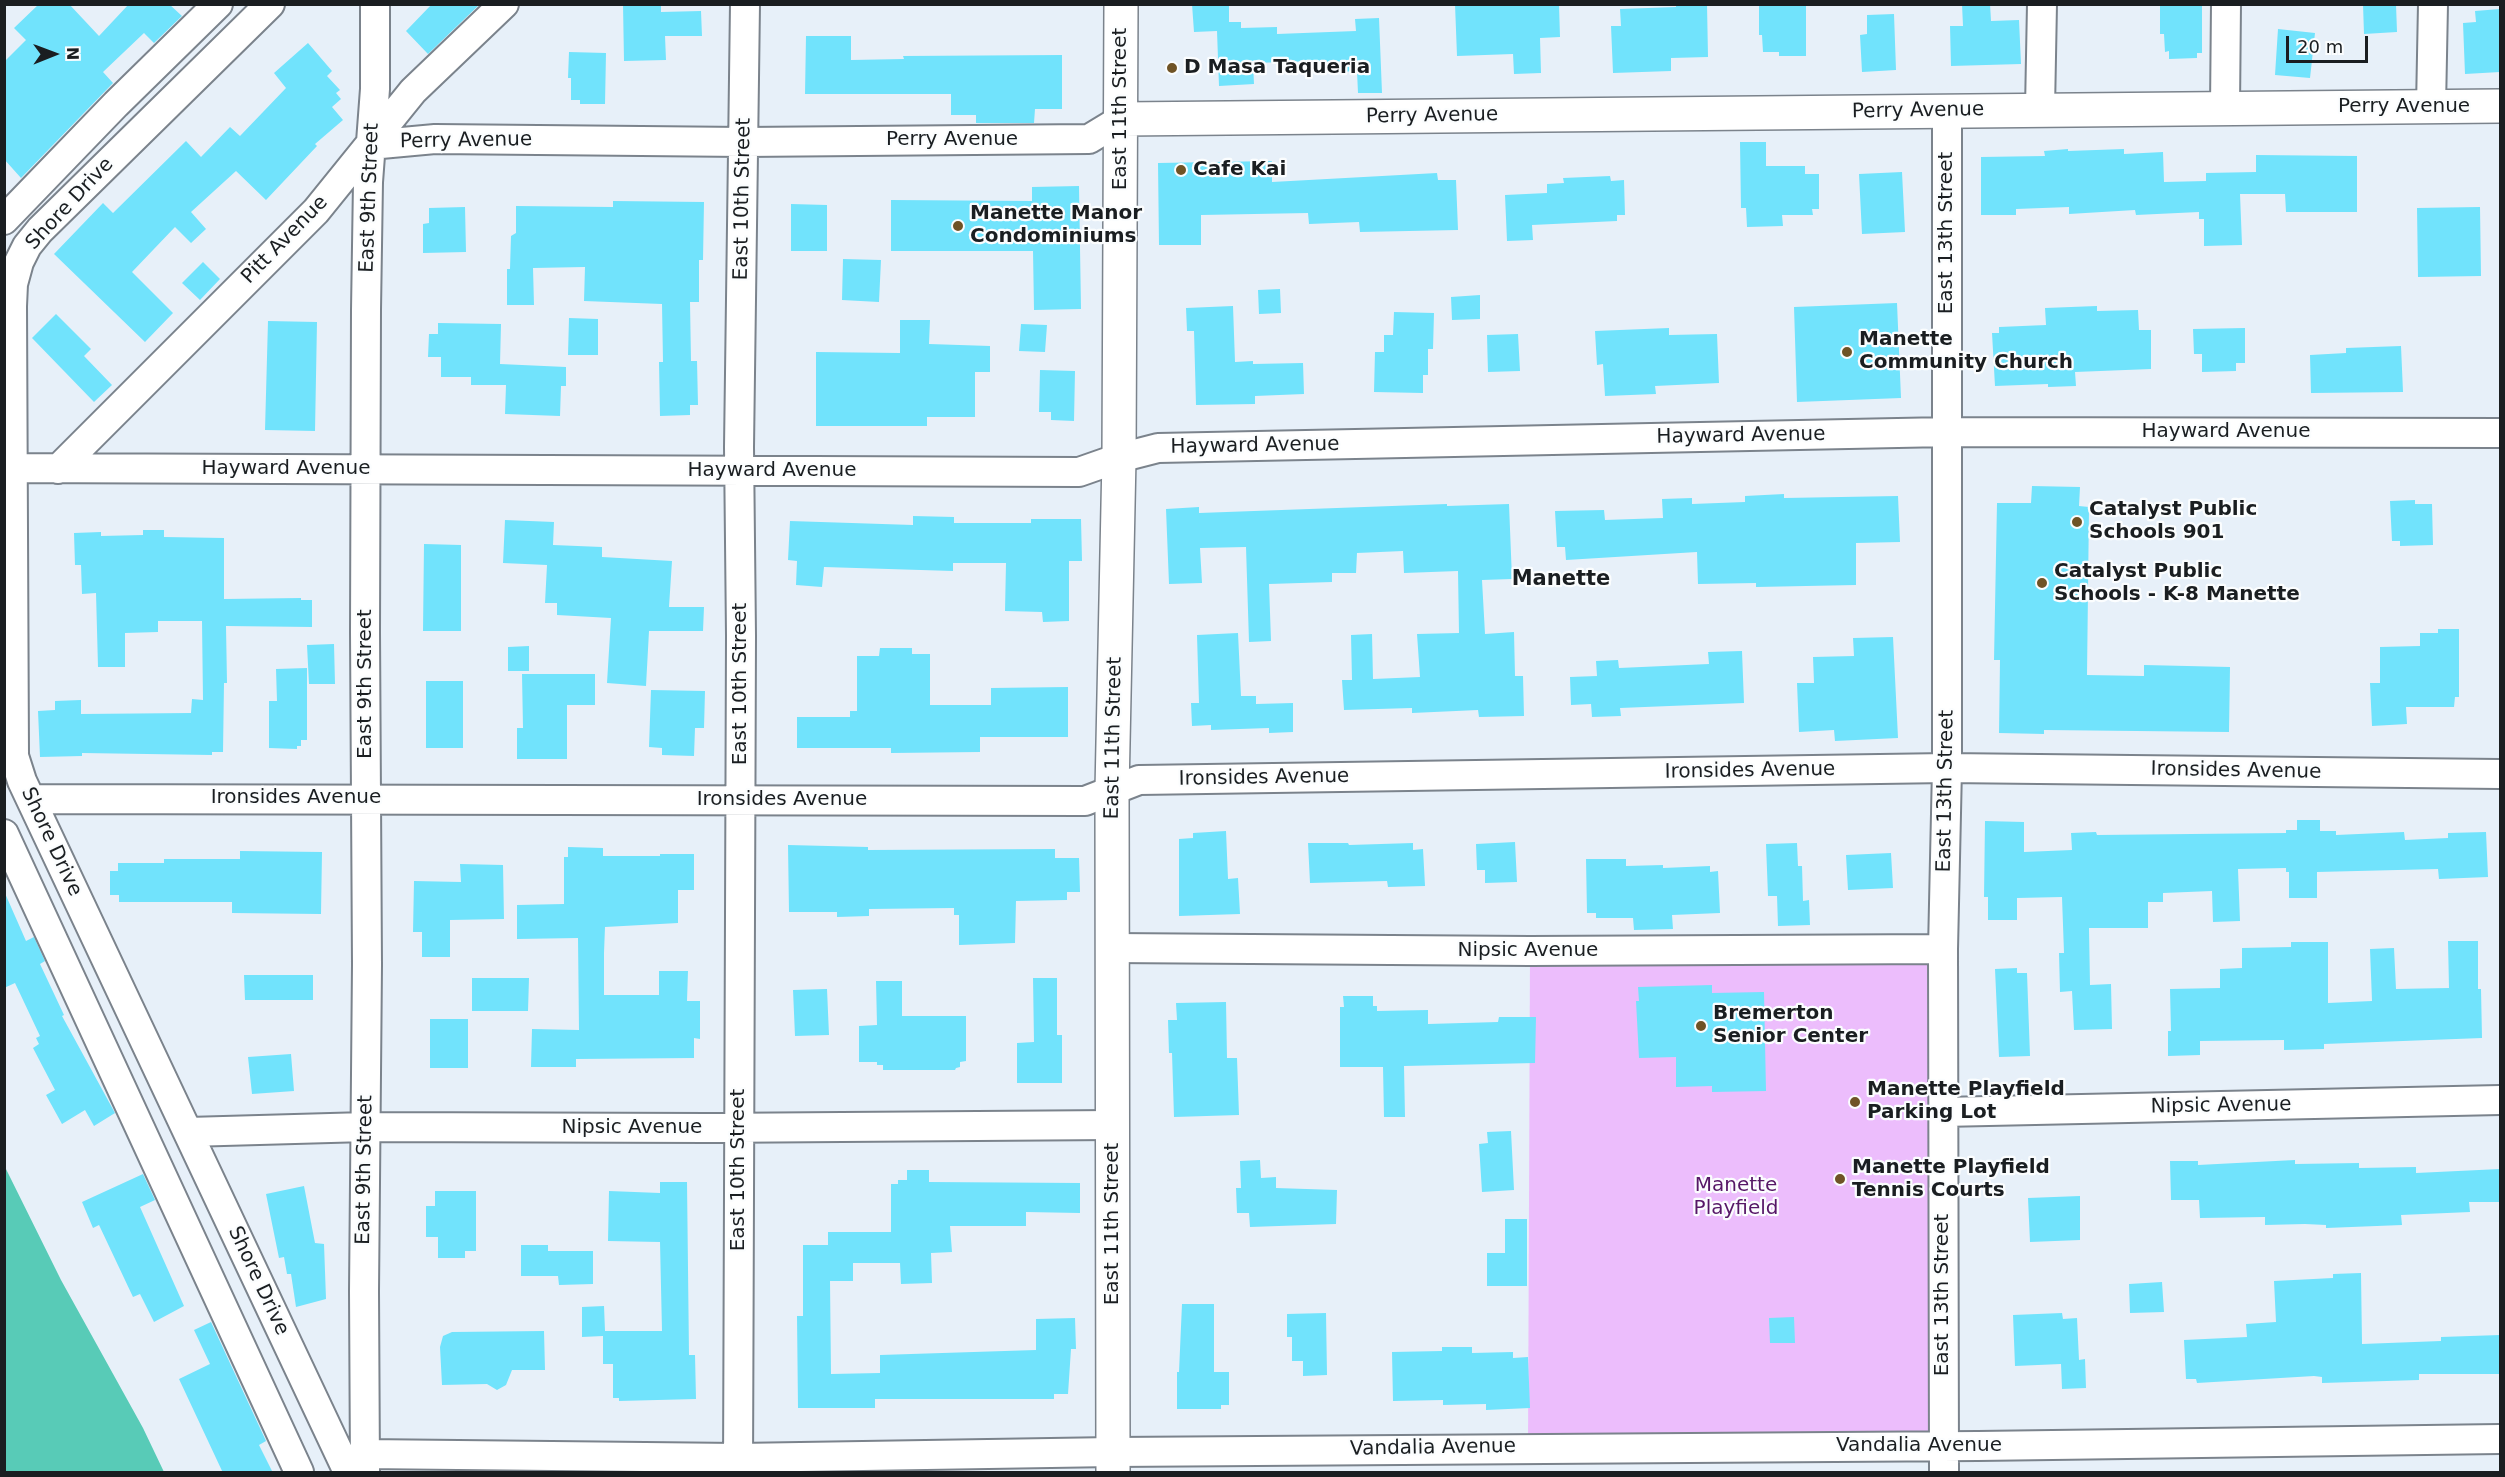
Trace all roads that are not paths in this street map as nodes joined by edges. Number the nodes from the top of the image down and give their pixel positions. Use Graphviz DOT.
graph roads {
  1 [pos="218,4"];
  2 [pos="270,4"];
  3 [pos="375,4"];
  4 [pos="504,4"];
  5 [pos="745,4"];
  6 [pos="1121,4"];
  7 [pos="2042,4"];
  8 [pos="2226,4"];
  9 [pos="2433,4"];
  10 [pos="2500,106"];
  11 [pos="2224,107"];
  12 [pos="2431,107"];
  13 [pos="2040,109"];
  14 [pos="1947,110"];
  15 [pos="1122,119"];
  16 [pos="744,142"];
  17 [pos="370,145"];
  18 [pos="4,220"];
  19 [pos="1947,432"];
  20 [pos="2500,433"];
  21 [pos="1119,458"];
  22 [pos="12,468"];
  23 [pos="58,469"];
  24 [pos="365,469"];
  25 [pos="739,471"];
  26 [pos="1947,768"];
  27 [pos="2500,774"];
  28 [pos="1112,790"];
  29 [pos="367,798"];
  30 [pos="32,799"];
  31 [pos="741,800"];
  32 [pos="4,834"];
  33 [pos="1112,948"];
  34 [pos="1943,949"];
  35 [pos="2500,1100"];
  36 [pos="1942,1112"];
  37 [pos="1113,1125"];
  38 [pos="366,1127"];
  39 [pos="738,1127"];
  40 [pos="188,1132"];
  41 [pos="2500,1439"];
  42 [pos="1944,1459"];
  43 [pos="1113,1462"];
  44 [pos="738,1465"];
  45 [pos="359,1466"];
  46 [pos="298,1473"];
  1 -- 18 [label="street, Shore Drive"];
  2 -- 22 [label="street, Shore Drive"];
  3 -- 17 [label="street, East 9th Street"];
  4 -- 17 [label="street, Pitt Avenue"];
  5 -- 16 [label="street, East 10th Street"];
  6 -- 15 [label="main road, East 11th Street"];
  7 -- 13 [label="street"];
  8 -- 11 [label="street"];
  9 -- 12 [label="street"];
  10 -- 12 [label="main road, Perry Avenue"];
  11 -- 12 [label="main road, Perry Avenue"];
  11 -- 13 [label="main road, Perry Avenue"];
  13 -- 14 [label="main road, Perry Avenue"];
  14 -- 15 [label="main road, Perry Avenue"];
  14 -- 19 [label="street, East 13th Street"];
  15 -- 16 [label="street, Perry Avenue"];
  15 -- 21 [label="main road, East 11th Street"];
  16 -- 17 [label="street, Perry Avenue"];
  16 -- 25 [label="street, East 10th Street"];
  17 -- 23 [label="street, Pitt Avenue"];
  17 -- 24 [label="street, East 9th Street"];
  19 -- 20 [label="street, Hayward Avenue"];
  19 -- 21 [label="street, Hayward Avenue"];
  19 -- 26 [label="street, East 13th Street"];
  21 -- 25 [label="street, Hayward Avenue"];
  21 -- 28 [label="main road, East 11th Street"];
  22 -- 23 [label="street, Hayward Avenue"];
  22 -- 30 [label="street, Shore Drive"];
  23 -- 24 [label="street, Hayward Avenue"];
  24 -- 25 [label="street, Hayward Avenue"];
  24 -- 29 [label="street, East 9th Street"];
  25 -- 31 [label="street, East 10th Street"];
  26 -- 27 [label="street, Ironsides Avenue"];
  26 -- 28 [label="street, Ironsides Avenue"];
  26 -- 34 [label="street, East 13th Street"];
  28 -- 31 [label="street, Ironsides Avenue"];
  28 -- 33 [label="main road, East 11th Street"];
  29 -- 30 [label="street, Ironsides Avenue"];
  29 -- 31 [label="street, Ironsides Avenue"];
  29 -- 38 [label="street, East 9th Street"];
  30 -- 40 [label="street, Shore Drive"];
  31 -- 39 [label="street, East 10th Street"];
  32 -- 46 [label="street, Shore Drive"];
  33 -- 34 [label="street, Nipsic Avenue"];
  33 -- 37 [label="main road, East 11th Street"];
  34 -- 36 [label="street, East 13th Street"];
  35 -- 36 [label="street, Nipsic Avenue"];
  36 -- 42 [label="street, East 13th Street"];
  37 -- 39 [label="street, Nipsic Avenue"];
  37 -- 43 [label="main road, East 11th Street"];
  38 -- 39 [label="street, Nipsic Avenue"];
  38 -- 40 [label="street, Nipsic Avenue"];
  38 -- 45 [label="street, East 9th Street"];
  39 -- 44 [label="street, East 10th Street"];
  40 -- 45 [label="street, Shore Drive"];
  41 -- 42 [label="street, Vandalia Avenue"];
  42 -- 43 [label="street, Vandalia Avenue"];
  43 -- 44 [label="street, Vandalia Avenue"];
  44 -- 45 [label="street, Vandalia Avenue"];
}
